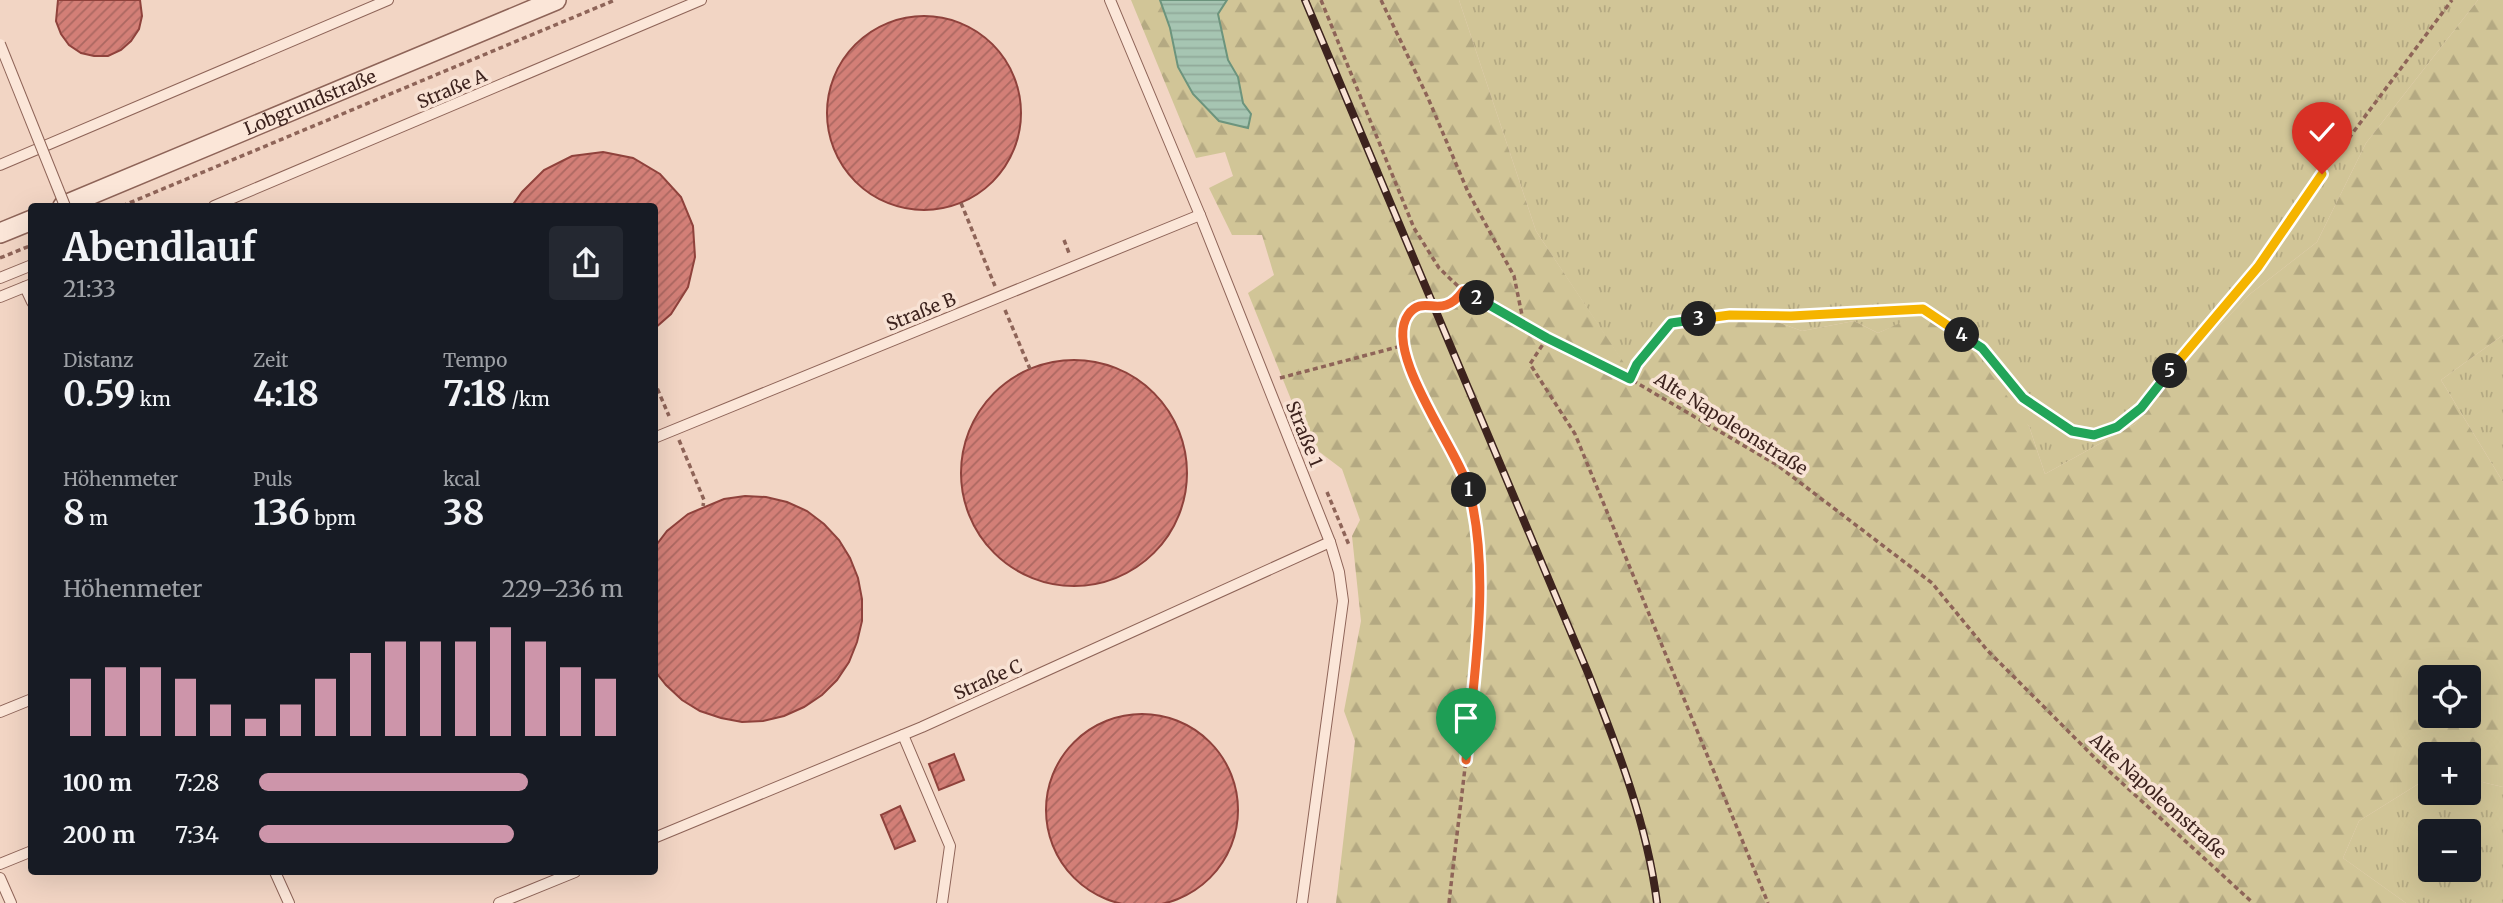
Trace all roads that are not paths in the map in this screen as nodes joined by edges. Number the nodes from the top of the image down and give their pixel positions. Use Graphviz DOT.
graph roads {
  1 [pos="388,0"];
  2 [pos="556,0"];
  3 [pos="701,0"];
  4 [pos="1110,0"];
  5 [pos="0,44"];
  6 [pos="0,165"];
  7 [pos="63,203"];
  8 [pos="71,203"];
  9 [pos="221,203"];
  10 [pos="1200,215"];
  11 [pos="28,222"];
  12 [pos="0,233"];
  13 [pos="28,267"];
  14 [pos="0,278"];
  15 [pos="28,285"];
  16 [pos="0,297"];
  17 [pos="658,436"];
  18 [pos="1330,542"];
  19 [pos="28,701"];
  20 [pos="0,712"];
  21 [pos="903,735"];
  22 [pos="658,836"];
  23 [pos="28,853"];
  24 [pos="0,864"];
  25 [pos="276,875"];
  26 [pos="568,875"];
  27 [pos="0,878"];
  28 [pos="11,903"];
  29 [pos="289,903"];
  30 [pos="499,903"];
  31 [pos="942,903"];
  32 [pos="1301,903"];
  1 -- 6 [label="lane"];
  2 -- 8 [label="street, Lobgrundstraße"];
  3 -- 9 [label="lane, Straße A"];
  4 -- 10 [label="lane, Straße 1"];
  5 -- 7 [label="lane, bridge"];
  10 -- 17 [label="lane, Straße B"];
  10 -- 18 [label="lane, Straße 1"];
  11 -- 12 [label="street"];
  13 -- 14 [label="lane"];
  15 -- 16 [label="lane"];
  18 -- 21 [label="lane, Straße C"];
  18 -- 32 [label="lane, Straße 1"];
  19 -- 20 [label="lane"];
  21 -- 22 [label="lane, Straße C"];
  21 -- 31 [label="lane"];
  23 -- 24 [label="lane"];
  25 -- 29 [label="lane"];
  26 -- 30 [label="lane"];
  27 -- 28 [label="lane"];
}
